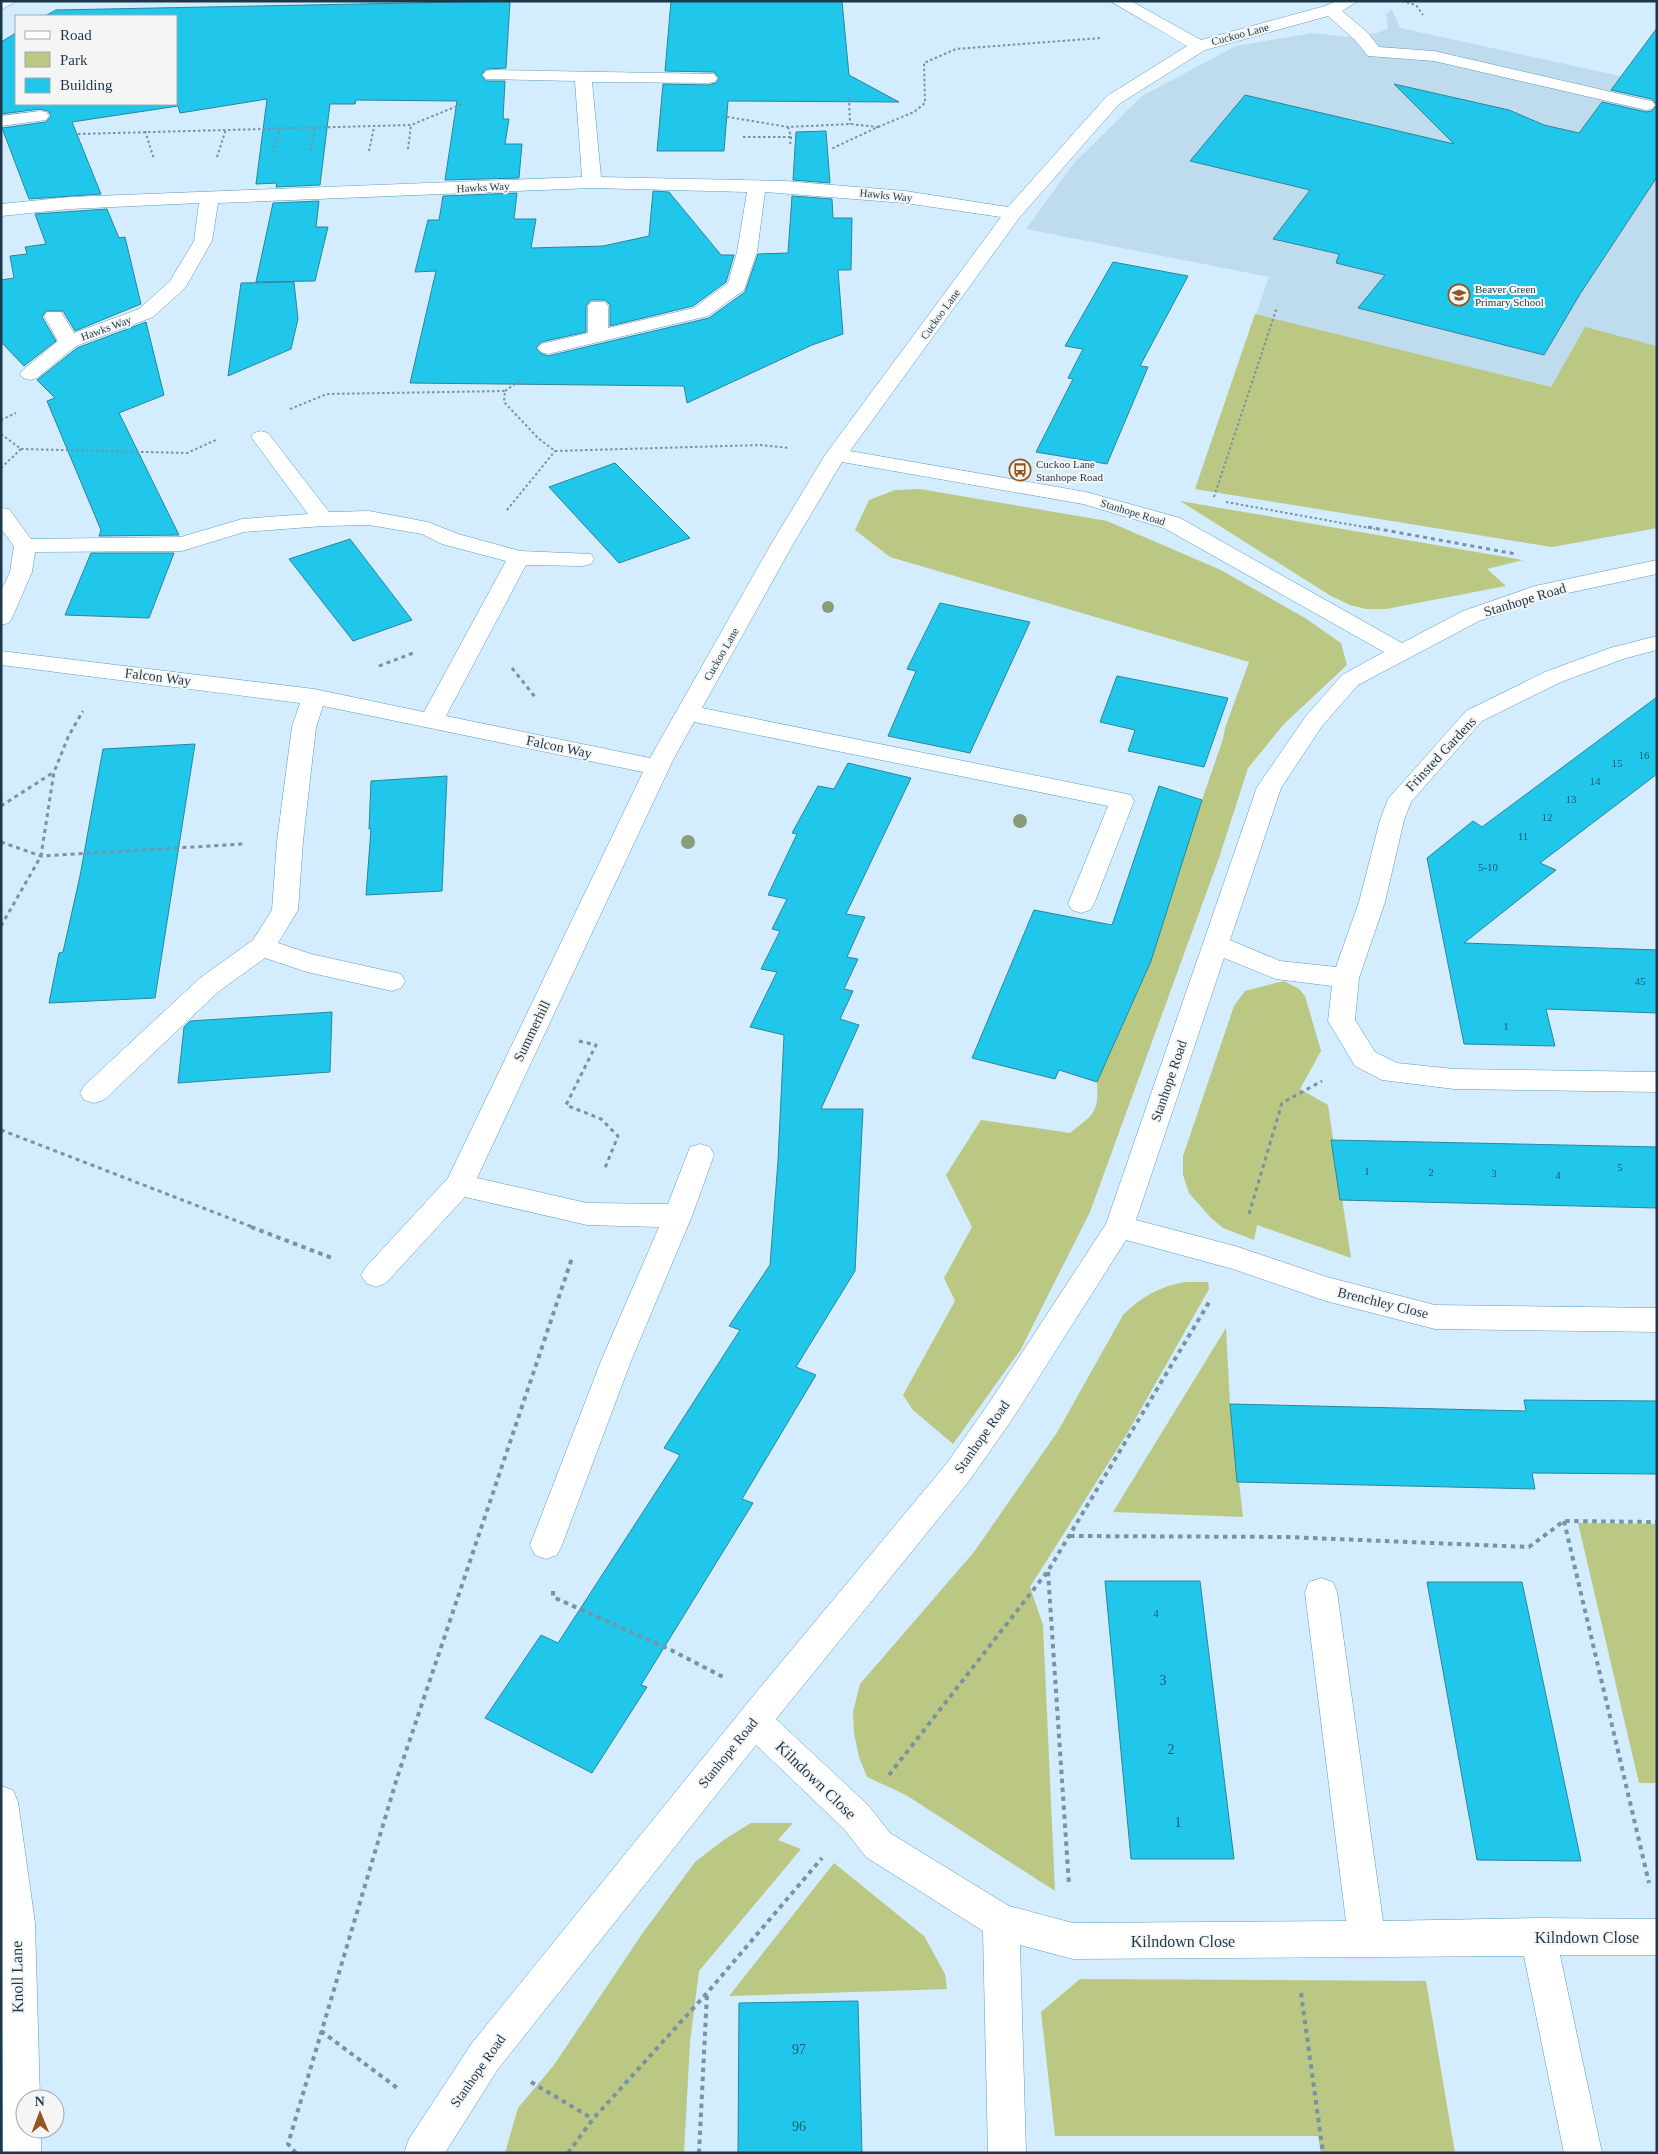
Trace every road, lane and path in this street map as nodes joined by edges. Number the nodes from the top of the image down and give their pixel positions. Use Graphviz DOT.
graph roads {
  1 [pos="8,1"];
  2 [pos="1118,1"];
  3 [pos="1350,1"];
  4 [pos="1,5"];
  5 [pos="1331,10"];
  6 [pos="1178,33"];
  7 [pos="1199,46"];
  8 [pos="492,75"];
  9 [pos="583,76"];
  10 [pos="708,78"];
  11 [pos="849,98"];
  12 [pos="1646,105"];
  13 [pos="40,116"];
  14 [pos="1,121"];
  15 [pos="850,124"];
  16 [pos="315,127"];
  17 [pos="878,127"];
  18 [pos="280,128"];
  19 [pos="743,137"];
  20 [pos="791,137"];
  21 [pos="310,151"];
  22 [pos="827,151"];
  23 [pos="273,153"];
  24 [pos="592,182"];
  25 [pos="758,186"];
  26 [pos="209,198"];
  27 [pos="1,210"];
  28 [pos="1013,212"];
  29 [pos="598,306"];
  30 [pos="1277,307"];
  31 [pos="54,316"];
  32 [pos="598,337"];
  33 [pos="69,342"];
  34 [pos="548,348"];
  35 [pos="30,374"];
  36 [pos="281,412"];
  37 [pos="1,434"];
  38 [pos="261,436"];
  39 [pos="220,438"];
  40 [pos="21,449"];
  41 [pos="556,451"];
  42 [pos="836,455"];
  43 [pos="1,468"];
  44 [pos="1214,500"];
  45 [pos="1223,502"];
  46 [pos="1,514"];
  47 [pos="323,519"];
  48 [pos="450,539"];
  49 [pos="25,546"];
  50 [pos="1522,555"];
  51 [pos="519,558"];
  52 [pos="583,559"];
  53 [pos="1657,567"];
  54 [pos="1,618"];
  55 [pos="1657,643"];
  56 [pos="1401,652"];
  57 [pos="1,658"];
  58 [pos="314,697"];
  59 [pos="687,713"];
  60 [pos="432,721"];
  61 [pos="657,767"];
  62 [pos="1,806"];
  63 [pos="290,841"];
  64 [pos="1,842"];
  65 [pos="42,856"];
  66 [pos="1081,904"];
  67 [pos="1,926"];
  68 [pos="1216,944"];
  69 [pos="262,947"];
  70 [pos="1346,978"];
  71 [pos="392,981"];
  72 [pos="531,1031"];
  73 [pos="1366,1058"];
  74 [pos="1657,1082"];
  75 [pos="94,1093"];
  76 [pos="1,1130"];
  77 [pos="700,1155"];
  78 [pos="459,1185"];
  79 [pos="587,1214"];
  80 [pos="678,1216"];
  81 [pos="1119,1227"];
  82 [pos="1235,1258"];
  83 [pos="376,1275"];
  84 [pos="1657,1320"];
  85 [pos="1564,1521"];
  86 [pos="1657,1522"];
  87 [pos="1070,1536"];
  88 [pos="546,1545"];
  89 [pos="1048,1571"];
  90 [pos="1321,1592"];
  91 [pos="762,1711"];
  92 [pos="1,1802"];
  93 [pos="856,1817"];
  94 [pos="1650,1888"];
  95 [pos="1001,1922"];
  96 [pos="1538,1936"];
  97 [pos="1657,1937"];
  98 [pos="1294,1940"];
  99 [pos="1368,1940"];
  100 [pos="1073,1941"];
  101 [pos="707,1993"];
  102 [pos="22,2153"];
  103 [pos="296,2153"];
  104 [pos="423,2153"];
  105 [pos="568,2153"];
  106 [pos="698,2153"];
  107 [pos="1007,2153"];
  108 [pos="1323,2153"];
  109 [pos="1583,2153"];
  1 -- 4 [label="street"];
  2 -- 6 [label="street"];
  3 -- 5 [label="street, Cuckoo Lane"];
  5 -- 7 [label="street, Cuckoo Lane"];
  5 -- 12 [label="street"];
  6 -- 7 [label="street"];
  6 -- 17 [label="path"];
  7 -- 28 [label="street, Cuckoo Lane"];
  8 -- 9 [label="street"];
  8 -- 16 [label="path"];
  9 -- 10 [label="street"];
  9 -- 24 [label="street"];
  10 -- 15 [label="path"];
  11 -- 15 [label="path"];
  13 -- 14 [label="street"];
  13 -- 18 [label="path"];
  15 -- 17 [label="path"];
  16 -- 18 [label="path"];
  16 -- 21 [label="path"];
  17 -- 22 [label="path"];
  18 -- 23 [label="path"];
  19 -- 20 [label="path"];
  24 -- 25 [label="street, Hawks Way"];
  24 -- 26 [label="street, Hawks Way"];
  25 -- 28 [label="street, Hawks Way"];
  25 -- 32 [label="street"];
  26 -- 27 [label="street, Hawks Way"];
  26 -- 33 [label="street, Hawks Way"];
  28 -- 42 [label="street, Cuckoo Lane"];
  29 -- 32 [label="street"];
  30 -- 44 [label="path"];
  31 -- 33 [label="street"];
  32 -- 34 [label="street"];
  33 -- 35 [label="street, Hawks Way"];
  36 -- 41 [label="path"];
  37 -- 40 [label="path"];
  38 -- 47 [label="street"];
  39 -- 40 [label="path"];
  40 -- 43 [label="path"];
  41 -- 42 [label="path"];
  41 -- 48 [label="path"];
  42 -- 56 [label="street, Stanhope Road"];
  42 -- 59 [label="street, Cuckoo Lane"];
  45 -- 50 [label="path"];
  46 -- 49 [label="street"];
  47 -- 48 [label="street"];
  47 -- 49 [label="street"];
  48 -- 51 [label="street"];
  49 -- 54 [label="street"];
  51 -- 52 [label="street"];
  51 -- 60 [label="street"];
  53 -- 56 [label="street, Stanhope Road"];
  55 -- 70 [label="street, Frinsted Gardens"];
  56 -- 68 [label="street, Stanhope Road"];
  57 -- 58 [label="street, Falcon Way"];
  58 -- 60 [label="street, Falcon Way"];
  58 -- 63 [label="street"];
  59 -- 61 [label="street, Cuckoo Lane"];
  59 -- 66 [label="street"];
  60 -- 61 [label="street, Falcon Way"];
  61 -- 72 [label="street, Summerhill"];
  62 -- 65 [label="path"];
  63 -- 65 [label="path"];
  63 -- 69 [label="street"];
  64 -- 65 [label="path"];
  65 -- 67 [label="path"];
  68 -- 70 [label="street"];
  68 -- 81 [label="street, Stanhope Road"];
  69 -- 71 [label="street"];
  69 -- 75 [label="street"];
  70 -- 73 [label="street, Frinsted Gardens"];
  72 -- 78 [label="street, Summerhill"];
  72 -- 79 [label="path"];
  73 -- 74 [label="street, Frinsted Gardens"];
  73 -- 82 [label="path"];
  76 -- 83 [label="path"];
  77 -- 80 [label="street"];
  78 -- 79 [label="street"];
  78 -- 83 [label="street, Summerhill"];
  79 -- 80 [label="street"];
  79 -- 103 [label="path"];
  80 -- 88 [label="street"];
  81 -- 82 [label="street, Brenchley Close"];
  81 -- 91 [label="street, Stanhope Road"];
  82 -- 84 [label="street, Brenchley Close"];
  82 -- 87 [label="path"];
  85 -- 86 [label="path"];
  85 -- 87 [label="path"];
  85 -- 94 [label="path"];
  87 -- 89 [label="path"];
  88 -- 91 [label="path"];
  89 -- 93 [label="path"];
  89 -- 100 [label="path"];
  90 -- 99 [label="street"];
  91 -- 93 [label="street, Kilndown Close"];
  91 -- 104 [label="street, Stanhope Road"];
  92 -- 102 [label="street, Knoll Lane"];
  93 -- 95 [label="street, Kilndown Close"];
  93 -- 101 [label="path"];
  95 -- 100 [label="street, Kilndown Close"];
  95 -- 107 [label="street"];
  96 -- 97 [label="street, Kilndown Close"];
  96 -- 99 [label="street, Kilndown Close"];
  96 -- 109 [label="street"];
  98 -- 99 [label="street, Kilndown Close"];
  98 -- 100 [label="street, Kilndown Close"];
  98 -- 108 [label="path"];
  101 -- 105 [label="path"];
  101 -- 106 [label="path"];
}
